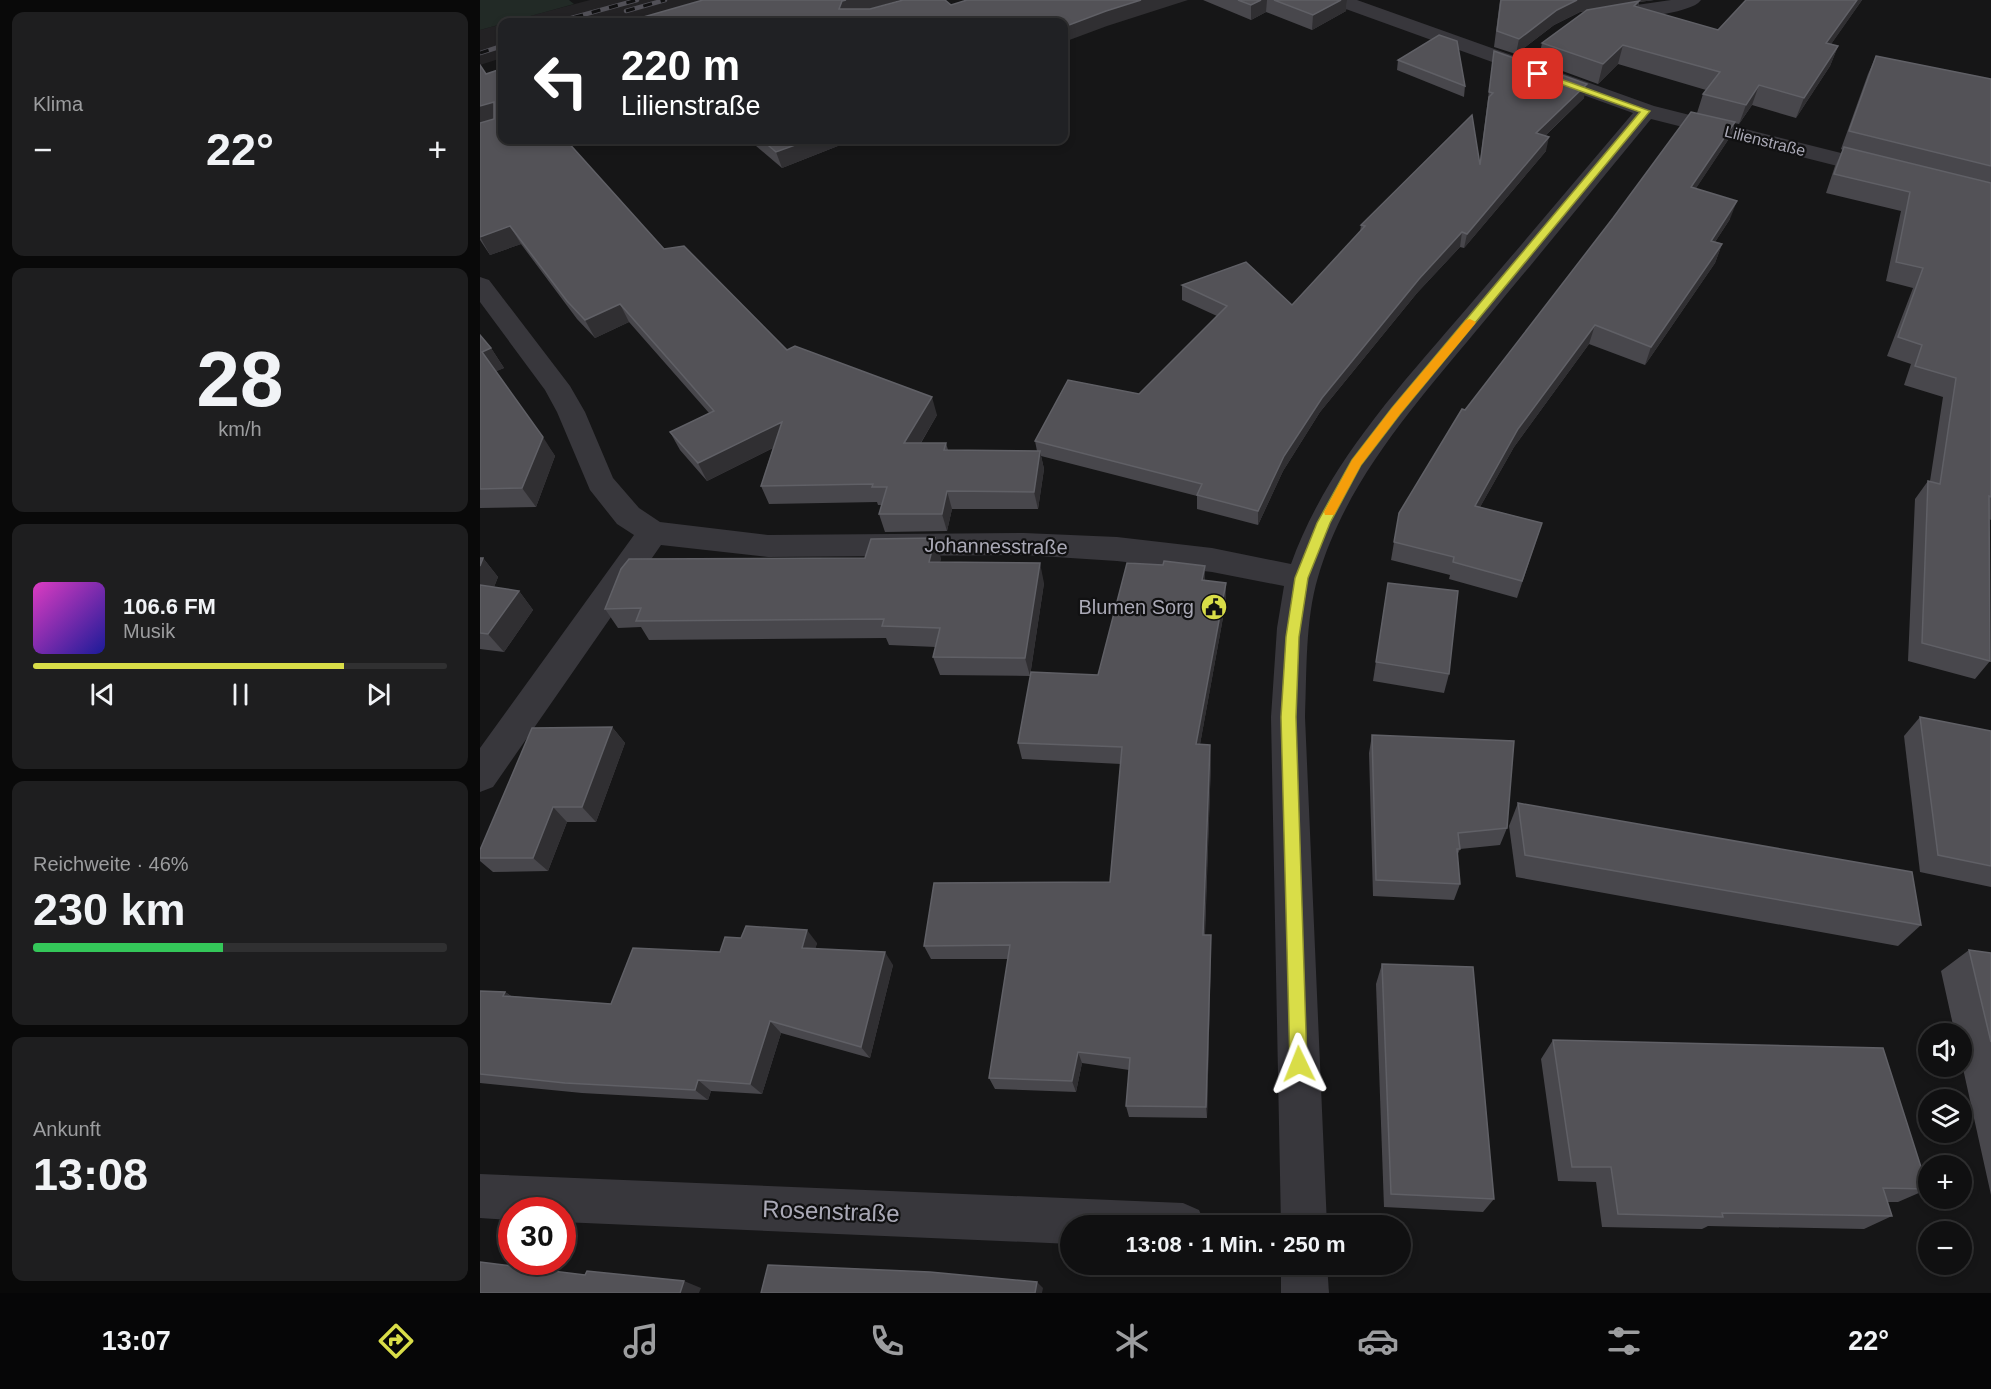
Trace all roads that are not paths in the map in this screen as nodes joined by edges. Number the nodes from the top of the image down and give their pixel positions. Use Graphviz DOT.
graph roads {
  1 [pos="1340,0"];
  2 [pos="1692,0"];
  3 [pos="1583,20"];
  4 [pos="1533,54"];
  5 [pos="1517,66"];
  6 [pos="1646,111"];
  7 [pos="1904,176"];
  8 [pos="481,288"];
  9 [pos="653,532"];
  10 [pos="1302,578"];
  11 [pos="480,776"];
  12 [pos="480,1196"];
  13 [pos="1304,1215"];
  14 [pos="1060,1221"];
  15 [pos="1304,1275"];
  16 [pos="1305,1293"];
  1 -- 5 [label="street, Lilienstraße"];
  2 -- 3 [label="street"];
  4 -- 5 [label="street"];
  5 -- 6 [label="street, Lilienstraße"];
  6 -- 7 [label="street, Lilienstraße"];
  6 -- 10 [label="street"];
  8 -- 9 [label="street, Johannesstraße"];
  9 -- 10 [label="street, Johannesstraße"];
  9 -- 11 [label="street"];
  10 -- 13 [label="street"];
  12 -- 14 [label="street, Rosenstraße"];
  15 -- 16 [label="street"];
}
